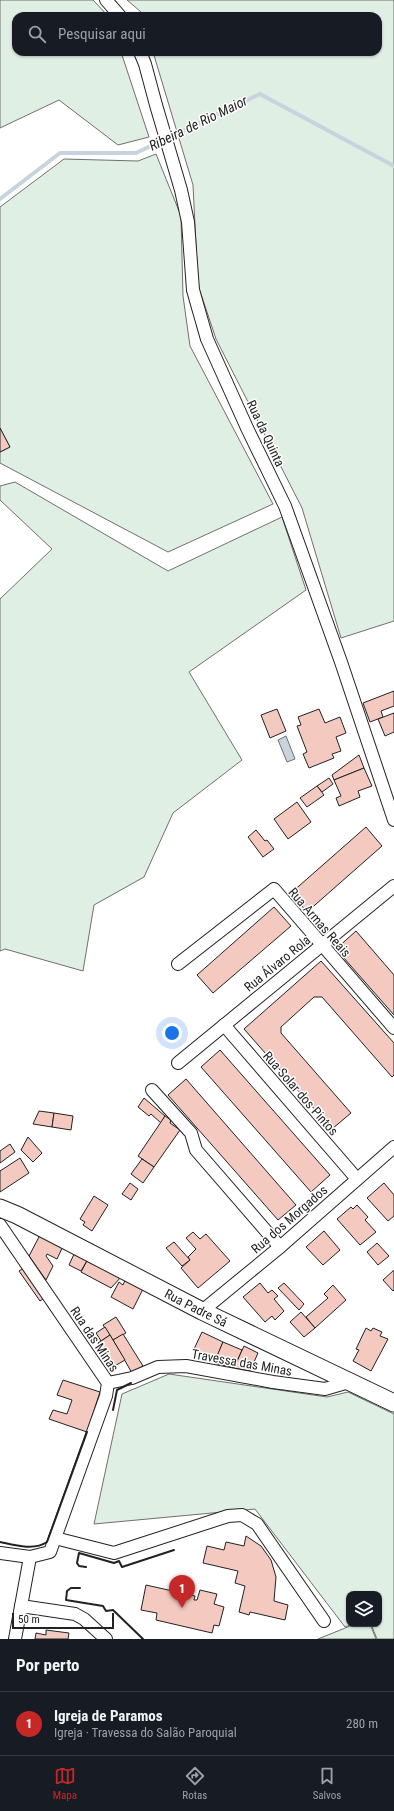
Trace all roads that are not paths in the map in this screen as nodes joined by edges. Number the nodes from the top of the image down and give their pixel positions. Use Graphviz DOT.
graph roads {
  1 [pos="106,0"];
  2 [pos="116,12"];
  3 [pos="142,56"];
  4 [pos="394,820"];
  5 [pos="394,886"];
  6 [pos="322,945"];
  7 [pos="178,964"];
  8 [pos="224,1025"];
  9 [pos="394,1028"];
  10 [pos="178,1063"];
  11 [pos="152,1090"];
  12 [pos="394,1147"];
  13 [pos="357,1179"];
  14 [pos="0,1208"];
  15 [pos="0,1225"];
  16 [pos="280,1247"];
  17 [pos="202,1311"];
  18 [pos="349,1382"];
  19 [pos="108,1383"];
  20 [pos="394,1403"];
  21 [pos="55,1538"];
  22 [pos="0,1553"];
  23 [pos="30,1557"];
  24 [pos="21,1606"];
  25 [pos="324,1621"];
  26 [pos="15,1639"];
  27 [pos="106,1639"];
  1 -- 2 [label="street"];
  3 -- 4 [label="street, Rua da Quinta"];
  5 -- 6 [label="street, Rua Álvaro Rola"];
  6 -- 7 [label="street, Rua Armas Reais"];
  6 -- 8 [label="street, Rua Álvaro Rola"];
  6 -- 9 [label="street, Rua Armas Reais"];
  8 -- 10 [label="street, Rua Álvaro Rola"];
  8 -- 13 [label="street, Rua Solar dos Pintos"];
  11 -- 16 [label="street"];
  12 -- 13 [label="street, Rua dos Morgados"];
  13 -- 16 [label="street, Rua dos Morgados"];
  14 -- 17 [label="street, Rua Padre Sá"];
  15 -- 19 [label="street, Rua das Minas"];
  16 -- 17 [label="street, Rua dos Morgados"];
  17 -- 18 [label="street, Rua Padre Sá"];
  18 -- 19 [label="street, Travessa das Minas"];
  18 -- 20 [label="street, Rua Padre Sá"];
  19 -- 21 [label="street, Rua das Minas"];
  21 -- 23 [label="street, Rua das Minas"];
  21 -- 25 [label="street"];
  22 -- 23 [label="street"];
  23 -- 24 [label="street"];
  24 -- 26 [label="street"];
  24 -- 27 [label="street"];
}
